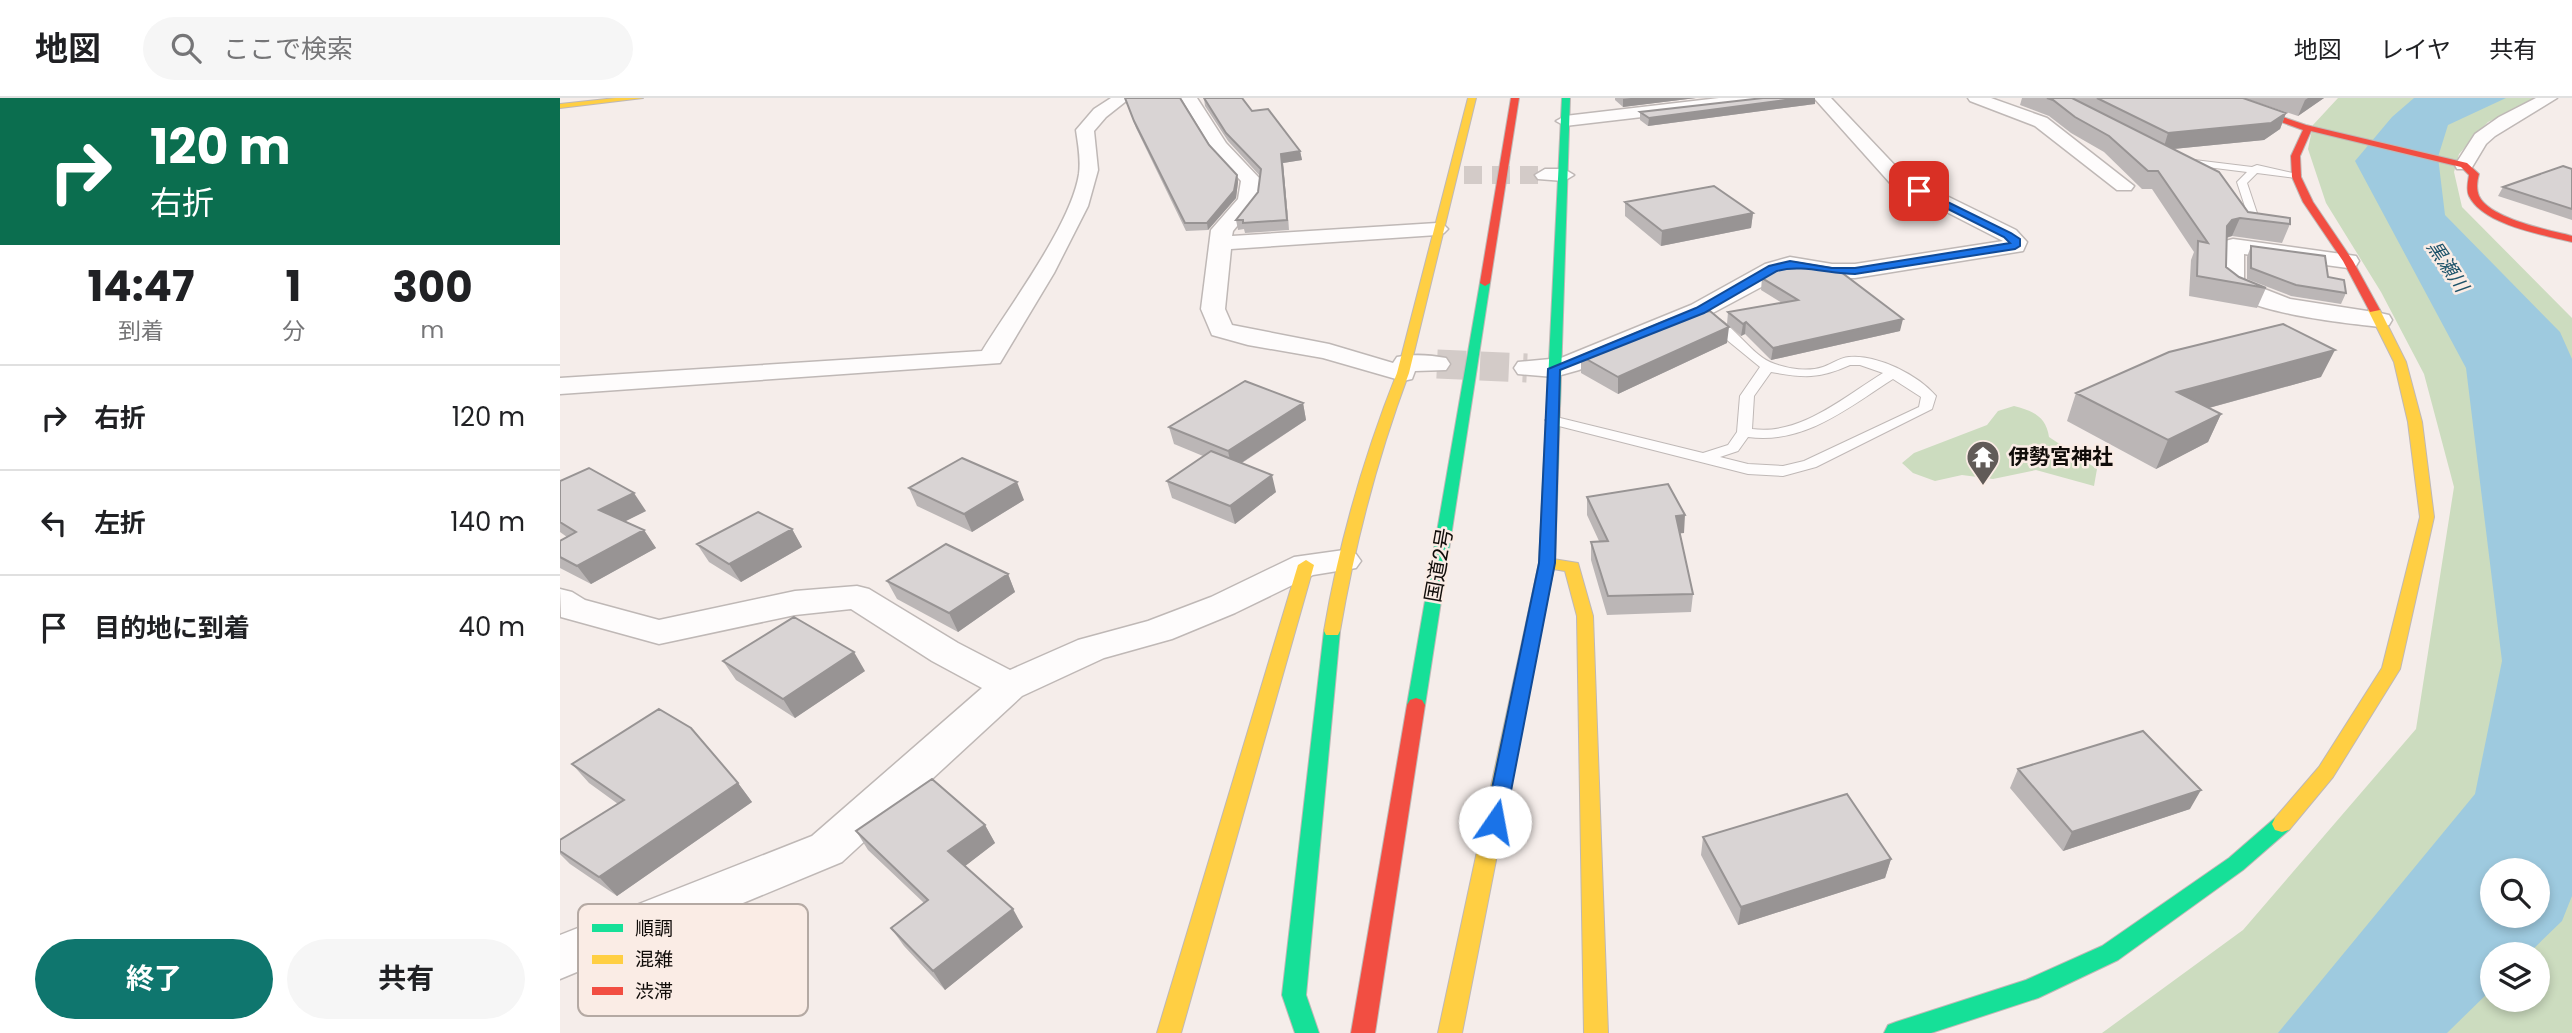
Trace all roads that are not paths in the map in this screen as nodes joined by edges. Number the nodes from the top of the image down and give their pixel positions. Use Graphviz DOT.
graph roads {
  1 [pos="639,98"];
  2 [pos="1122,98"];
  3 [pos="1189,98"];
  4 [pos="1472,98"];
  5 [pos="1515,98"];
  6 [pos="1566,98"];
  7 [pos="1762,98"];
  8 [pos="1822,98"];
  9 [pos="1976,98"];
  10 [pos="2219,98"];
  11 [pos="2549,98"];
  12 [pos="560,106"];
  13 [pos="1565,121"];
  14 [pos="2306,130"];
  15 [pos="2167,159"];
  16 [pos="2464,166"];
  17 [pos="2257,168"];
  18 [pos="2296,175"];
  19 [pos="2124,186"];
  20 [pos="2255,222"];
  21 [pos="1437,229"];
  22 [pos="2572,239"];
  23 [pos="1221,243"];
  24 [pos="2348,261"];
  25 [pos="1700,310"];
  26 [pos="2380,320"];
  27 [pos="1437,364"];
  28 [pos="1405,368"];
  29 [pos="1527,368"];
  30 [pos="1768,368"];
  31 [pos="1554,369"];
  32 [pos="1893,373"];
  33 [pos="560,386"];
  34 [pos="1552,420"];
  35 [pos="1744,432"];
  36 [pos="1706,457"];
  37 [pos="1344,562"];
  38 [pos="1547,563"];
  39 [pos="1306,565"];
  40 [pos="560,600"];
  41 [pos="1009,686"];
  42 [pos="691,904"];
  43 [pos="578,950"];
  44 [pos="560,957"];
  45 [pos="1169,1033"];
  46 [pos="1307,1033"];
  47 [pos="1363,1033"];
  48 [pos="1450,1033"];
  49 [pos="1596,1033"];
  50 [pos="1896,1033"];
  1 -- 12 [label="main road"];
  2 -- 33 [label="street"];
  3 -- 23 [label="street"];
  4 -- 21 [label="main road"];
  5 -- 47 [label="main road, 国道2号"];
  6 -- 13 [label="main road"];
  7 -- 13 [label="street"];
  8 -- 25 [label="street"];
  9 -- 19 [label="street"];
  10 -- 14 [label="main road"];
  11 -- 16 [label="street"];
  13 -- 31 [label="main road"];
  14 -- 16 [label="main road"];
  14 -- 18 [label="main road"];
  15 -- 17 [label="lane"];
  16 -- 22 [label="main road"];
  17 -- 18 [label="lane"];
  17 -- 20 [label="lane"];
  18 -- 24 [label="main road"];
  21 -- 23 [label="street"];
  21 -- 28 [label="main road"];
  23 -- 28 [label="street"];
  24 -- 26 [label="main road"];
  24 -- 26 [label="street"];
  25 -- 30 [label="lane"];
  25 -- 31 [label="street"];
  26 -- 50 [label="main road"];
  27 -- 28 [label="street"];
  28 -- 37 [label="main road"];
  29 -- 31 [label="street"];
  30 -- 32 [label="lane"];
  30 -- 35 [label="lane"];
  31 -- 34 [label="main road"];
  32 -- 35 [label="lane"];
  32 -- 36 [label="lane"];
  34 -- 36 [label="lane"];
  34 -- 38 [label="main road"];
  35 -- 36 [label="lane"];
  37 -- 39 [label="street"];
  37 -- 46 [label="main road"];
  38 -- 48 [label="main road"];
  38 -- 49 [label="main road"];
  39 -- 41 [label="street"];
  39 -- 45 [label="main road"];
  40 -- 41 [label="street"];
  41 -- 42 [label="street"];
  43 -- 44 [label="street"];
}
